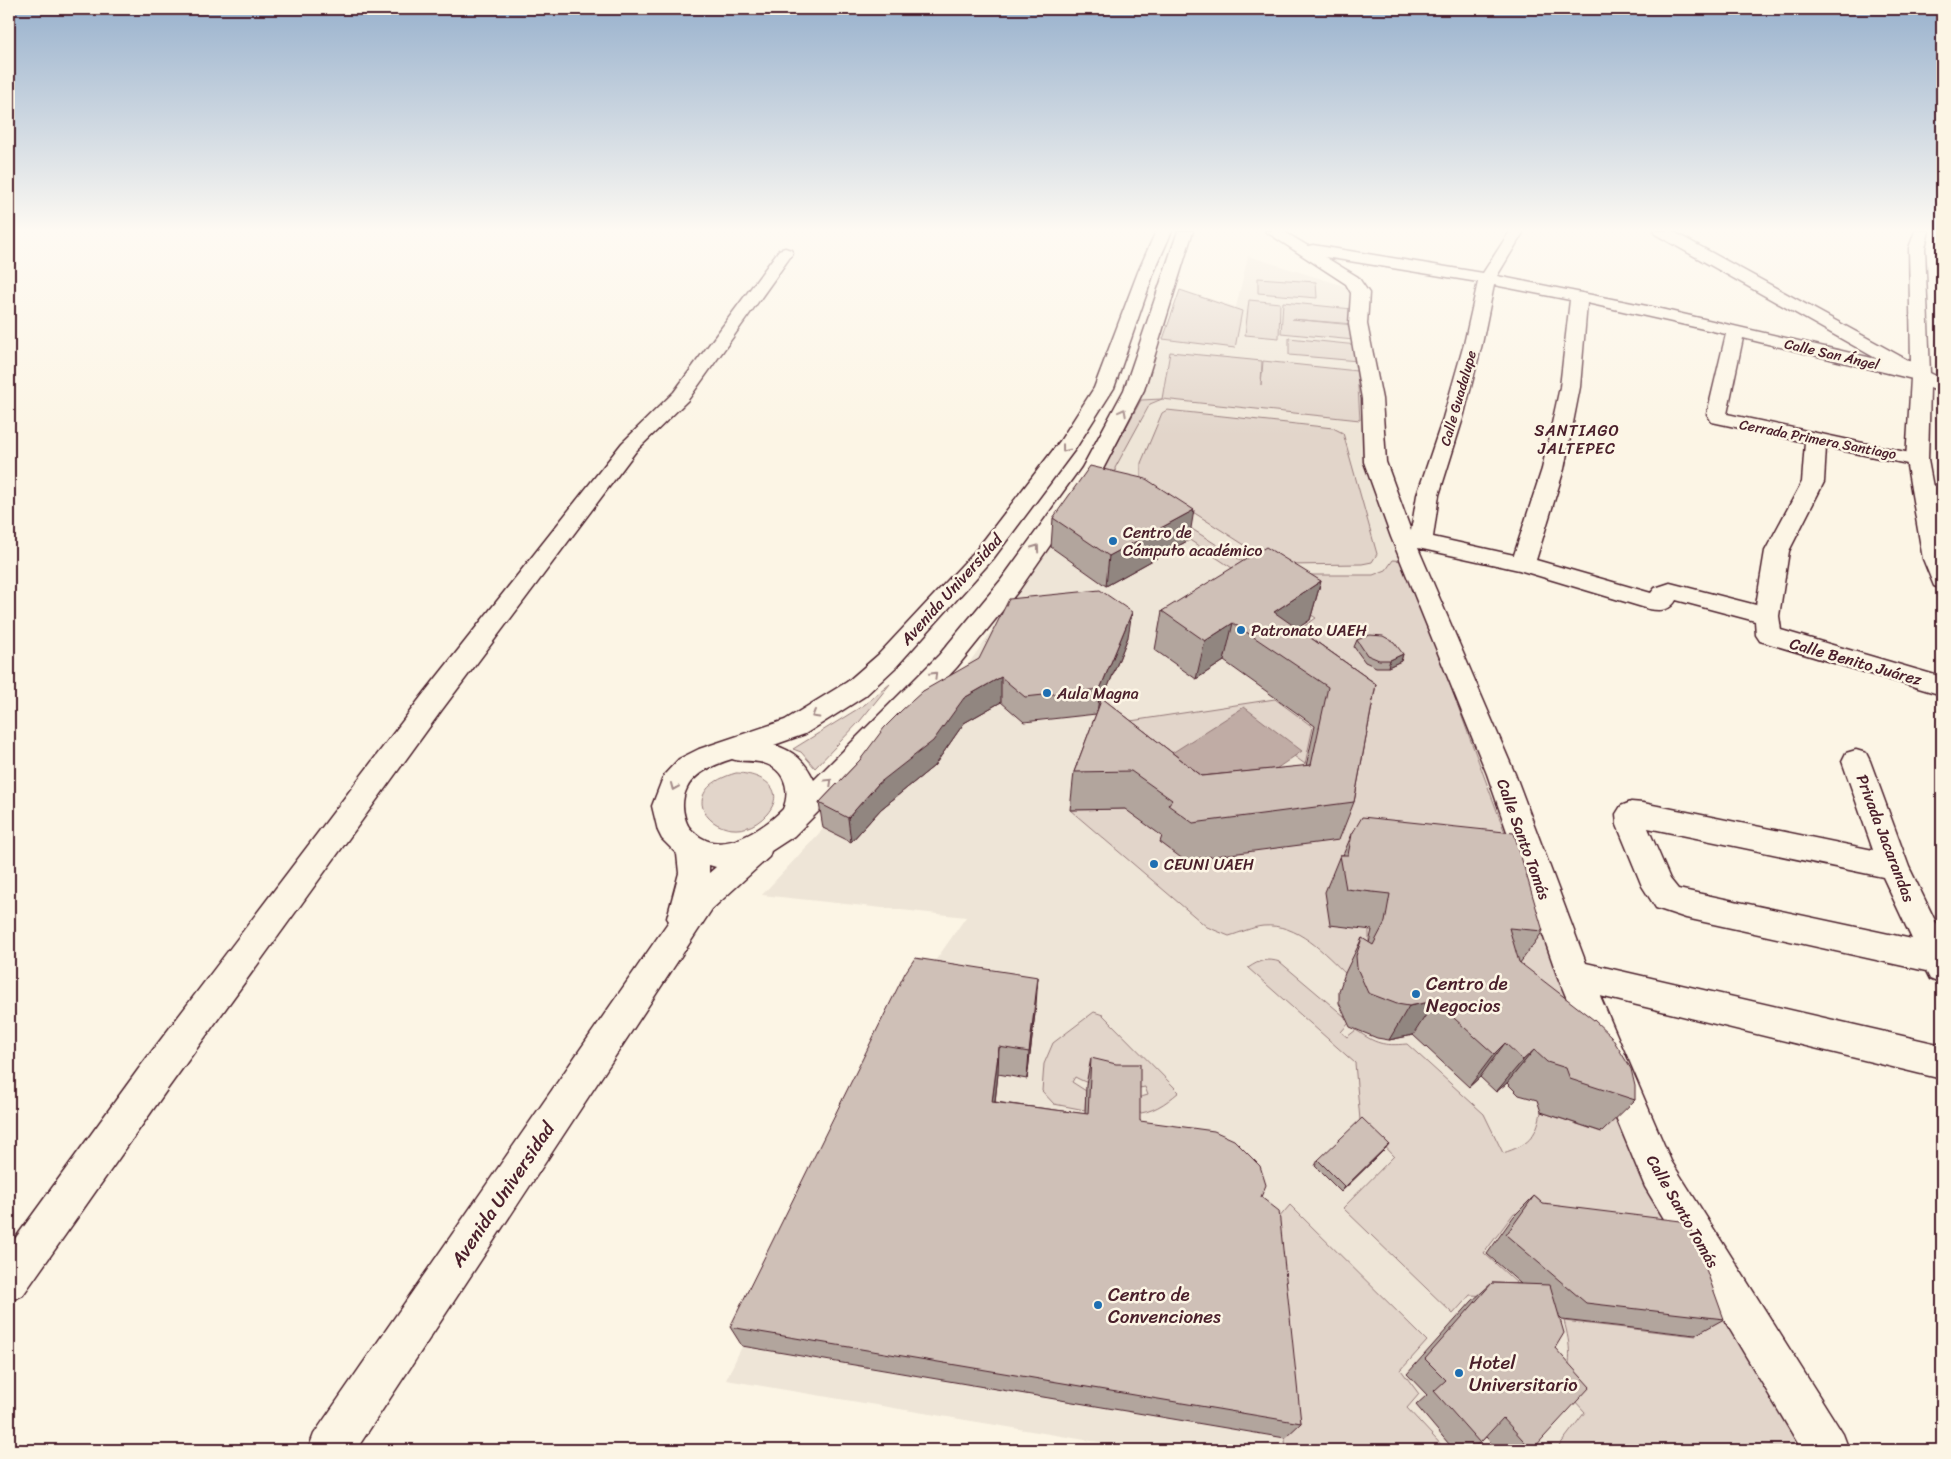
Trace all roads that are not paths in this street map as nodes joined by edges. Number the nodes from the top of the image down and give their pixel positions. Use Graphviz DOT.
graph roads {
  1 [pos="751,299"];
  2 [pos="1136,299"];
  3 [pos="1164,299"];
  4 [pos="1360,299"];
  5 [pos="1483,299"];
  6 [pos="1579,299"];
  7 [pos="1589,299"];
  8 [pos="1785,299"];
  9 [pos="1919,299"];
  10 [pos="1736,331"];
  11 [pos="1921,375"];
  12 [pos="1942,387"];
  13 [pos="1816,438"];
  14 [pos="1917,460"];
  15 [pos="1933,492"];
  16 [pos="1411,540"];
  17 [pos="1523,564"];
  18 [pos="1940,567"];
  19 [pos="1768,625"];
  20 [pos="1942,686"];
  21 [pos="726,751"];
  22 [pos="1856,761"];
  23 [pos="796,814"];
  24 [pos="769,839"];
  25 [pos="692,849"];
  26 [pos="1894,867"];
  27 [pos="675,937"];
  28 [pos="1940,964"];
  29 [pos="1574,976"];
  30 [pos="1942,1062"];
  31 [pos="9,1282"];
  32 [pos="330,1450"];
  33 [pos="1827,1450"];
  1 -- 31 [label="street"];
  2 -- 21 [label="street, Avenida Universidad, one-way"];
  23 -- 3 [label="street, Avenida Universidad, one-way"];
  4 -- 16 [label="street, Calle Santo Tomás"];
  5 -- 16 [label="street, Calle Guadalupe"];
  6 -- 17 [label="street"];
  7 -- 10 [label="street, Calle San Ángel"];
  8 -- 11 [label="street"];
  9 -- 11 [label="street"];
  10 -- 11 [label="street, Calle San Ángel"];
  10 -- 13 [label="street, Cerrada Primera Santiago"];
  11 -- 12 [label="street"];
  11 -- 14 [label="street"];
  13 -- 14 [label="street, Cerrada Primera Santiago"];
  13 -- 19 [label="street"];
  14 -- 15 [label="street"];
  15 -- 18 [label="street"];
  16 -- 17 [label="street"];
  16 -- 29 [label="street, Calle Santo Tomás"];
  17 -- 19 [label="street, Calle Benito Juárez"];
  19 -- 20 [label="street, Calle Benito Juárez"];
  21 -- 23 [label="street"];
  21 -- 25 [label="street, Avenida Universidad, one-way"];
  22 -- 26 [label="street, Privada Jacarandas"];
  23 -- 24 [label="street, Avenida Universidad"];
  24 -- 25 [label="street, Avenida Universidad"];
  24 -- 27 [label="street, Avenida Universidad"];
  25 -- 27 [label="street, Avenida Universidad"];
  26 -- 28 [label="street, Privada Jacarandas"];
  26 -- 28 [label="street"];
  27 -- 32 [label="street, Avenida Universidad"];
  29 -- 30 [label="street"];
  29 -- 33 [label="street, Calle Santo Tomás"];
}
